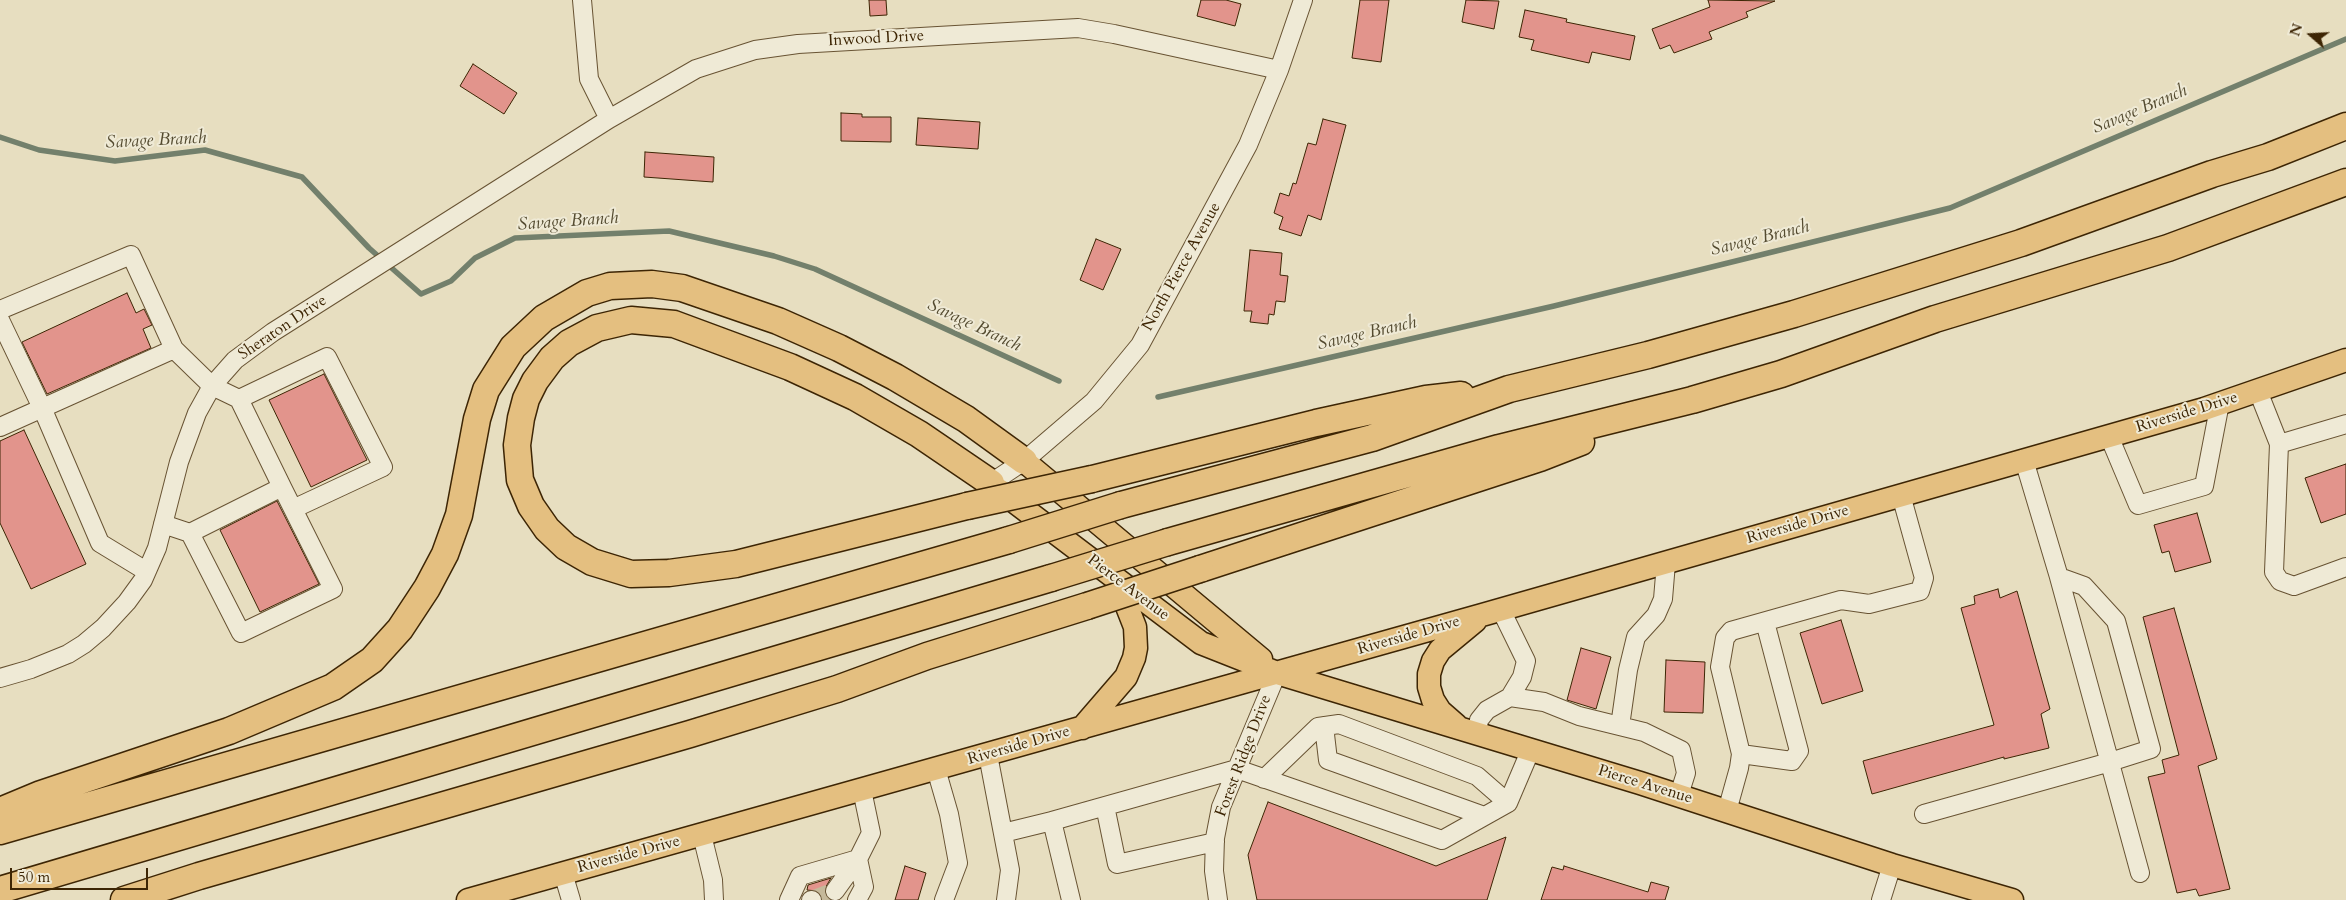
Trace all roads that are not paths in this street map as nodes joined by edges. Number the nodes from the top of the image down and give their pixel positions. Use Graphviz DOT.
graph roads {
  1 [pos="582,0"];
  2 [pos="1303,0"];
  3 [pos="1279,70"];
  4 [pos="609,119"];
  5 [pos="2346,126"];
  6 [pos="2346,182"];
  7 [pos="0,310"];
  8 [pos="0,320"];
  9 [pos="174,349"];
  10 [pos="2346,360"];
  11 [pos="212,386"];
  12 [pos="1509,389"];
  13 [pos="2258,391"];
  14 [pos="239,399"];
  15 [pos="1692,400"];
  16 [pos="2220,403"];
  17 [pos="43,410"];
  18 [pos="2346,424"];
  19 [pos="0,427"];
  20 [pos="2109,436"];
  21 [pos="2279,444"];
  22 [pos="2024,460"];
  23 [pos="1024,462"];
  24 [pos="991,483"];
  25 [pos="282,487"];
  26 [pos="1901,495"];
  27 [pos="293,509"];
  28 [pos="163,524"];
  29 [pos="190,533"];
  30 [pos="1666,563"];
  31 [pos="2346,567"];
  32 [pos="146,571"];
  33 [pos="2059,577"];
  34 [pos="1118,581"];
  35 [pos="1492,613"];
  36 [pos="1765,622"];
  37 [pos="1277,673"];
  38 [pos="0,678"];
  39 [pos="1510,697"];
  40 [pos="1324,726"];
  41 [pos="1620,726"];
  42 [pos="1082,728"];
  43 [pos="1468,731"];
  44 [pos="1531,750"];
  45 [pos="1741,754"];
  46 [pos="988,755"];
  47 [pos="2110,762"];
  48 [pos="936,769"];
  49 [pos="1238,769"];
  50 [pos="1264,779"];
  51 [pos="862,790"];
  52 [pos="1679,795"];
  53 [pos="1508,803"];
  54 [pos="1105,806"];
  55 [pos="0,811"];
  56 [pos="1727,811"];
  57 [pos="1924,814"];
  58 [pos="1484,816"];
  59 [pos="1052,821"];
  60 [pos="0,831"];
  61 [pos="1003,833"];
  62 [pos="702,835"];
  63 [pos="1215,842"];
  64 [pos="858,859"];
  65 [pos="1892,864"];
  66 [pos="563,873"];
  67 [pos="2140,873"];
  68 [pos="0,890"];
  69 [pos="835,891"];
  70 [pos="475,899"];
  71 [pos="124,900"];
  72 [pos="571,900"];
  73 [pos="714,900"];
  74 [pos="789,900"];
  75 [pos="857,900"];
  76 [pos="944,900"];
  77 [pos="1006,900"];
  78 [pos="1071,900"];
  79 [pos="1218,900"];
  80 [pos="1881,900"];
  81 [pos="2012,900"];
  1 -- 4 [label="street"];
  2 -- 3 [label="street, North Pierce Avenue"];
  3 -- 4 [label="street, Inwood Drive"];
  3 -- 23 [label="street, North Pierce Avenue"];
  4 -- 11 [label="street, Sheraton Drive"];
  5 -- 12 [label="highway"];
  6 -- 15 [label="highway"];
  7 -- 9 [label="street"];
  8 -- 17 [label="street"];
  9 -- 11 [label="street"];
  9 -- 17 [label="street"];
  10 -- 13 [label="main road, Riverside Drive"];
  11 -- 14 [label="street"];
  11 -- 28 [label="street, Sheraton Drive"];
  12 -- 24 [label="highway, bridge"];
  12 -- 60 [label="highway, bridge"];
  13 -- 16 [label="main road, Riverside Drive"];
  13 -- 21 [label="street"];
  14 -- 25 [label="street"];
  14 -- 27 [label="street"];
  15 -- 68 [label="highway, bridge"];
  15 -- 71 [label="highway, bridge"];
  16 -- 20 [label="main road, Riverside Drive"];
  16 -- 20 [label="street"];
  17 -- 19 [label="street"];
  17 -- 32 [label="street"];
  18 -- 21 [label="street"];
  20 -- 22 [label="main road, Riverside Drive"];
  21 -- 31 [label="street"];
  22 -- 26 [label="main road, Riverside Drive"];
  22 -- 33 [label="street"];
  23 -- 24 [label="street, North Pierce Avenue"];
  23 -- 37 [label="main road, Pierce Avenue"];
  23 -- 55 [label="highway"];
  24 -- 34 [label="main road, Pierce Avenue"];
  25 -- 27 [label="street"];
  25 -- 29 [label="street"];
  26 -- 30 [label="main road, Riverside Drive"];
  26 -- 36 [label="street"];
  27 -- 29 [label="street"];
  28 -- 29 [label="street"];
  28 -- 32 [label="street, Sheraton Drive"];
  30 -- 35 [label="main road, Riverside Drive"];
  30 -- 41 [label="street"];
  32 -- 38 [label="street, Sheraton Drive"];
  33 -- 47 [label="street"];
  33 -- 47 [label="street"];
  34 -- 37 [label="main road, Pierce Avenue"];
  34 -- 42 [label="main road"];
  35 -- 37 [label="main road, Riverside Drive"];
  35 -- 39 [label="street"];
  35 -- 43 [label="main road"];
  36 -- 45 [label="street"];
  36 -- 45 [label="street"];
  37 -- 42 [label="main road, Riverside Drive"];
  37 -- 43 [label="main road, Pierce Avenue"];
  37 -- 49 [label="street, Forest Ridge Drive"];
  39 -- 41 [label="street"];
  39 -- 43 [label="street"];
  40 -- 50 [label="street"];
  40 -- 53 [label="street"];
  40 -- 58 [label="street"];
  41 -- 52 [label="street"];
  42 -- 46 [label="main road, Riverside Drive"];
  43 -- 44 [label="main road, Pierce Avenue"];
  44 -- 52 [label="main road, Pierce Avenue"];
  44 -- 53 [label="street"];
  45 -- 56 [label="street"];
  46 -- 48 [label="main road, Riverside Drive"];
  46 -- 61 [label="street"];
  47 -- 57 [label="street"];
  47 -- 67 [label="street"];
  48 -- 51 [label="main road, Riverside Drive"];
  48 -- 76 [label="street"];
  49 -- 50 [label="street"];
  49 -- 54 [label="street"];
  49 -- 63 [label="street, Forest Ridge Drive"];
  50 -- 58 [label="street"];
  51 -- 62 [label="main road, Riverside Drive"];
  51 -- 64 [label="street"];
  52 -- 56 [label="main road, Pierce Avenue"];
  53 -- 58 [label="street"];
  54 -- 59 [label="street"];
  54 -- 63 [label="street"];
  56 -- 65 [label="main road, Pierce Avenue"];
  59 -- 61 [label="street"];
  59 -- 78 [label="street"];
  61 -- 77 [label="street"];
  62 -- 66 [label="main road, Riverside Drive"];
  62 -- 73 [label="street"];
  63 -- 79 [label="street, Forest Ridge Drive"];
  64 -- 69 [label="street"];
  64 -- 74 [label="street"];
  64 -- 75 [label="street"];
  65 -- 80 [label="street"];
  65 -- 81 [label="main road, Pierce Avenue"];
  66 -- 70 [label="main road, Riverside Drive"];
  66 -- 72 [label="street"];
}
